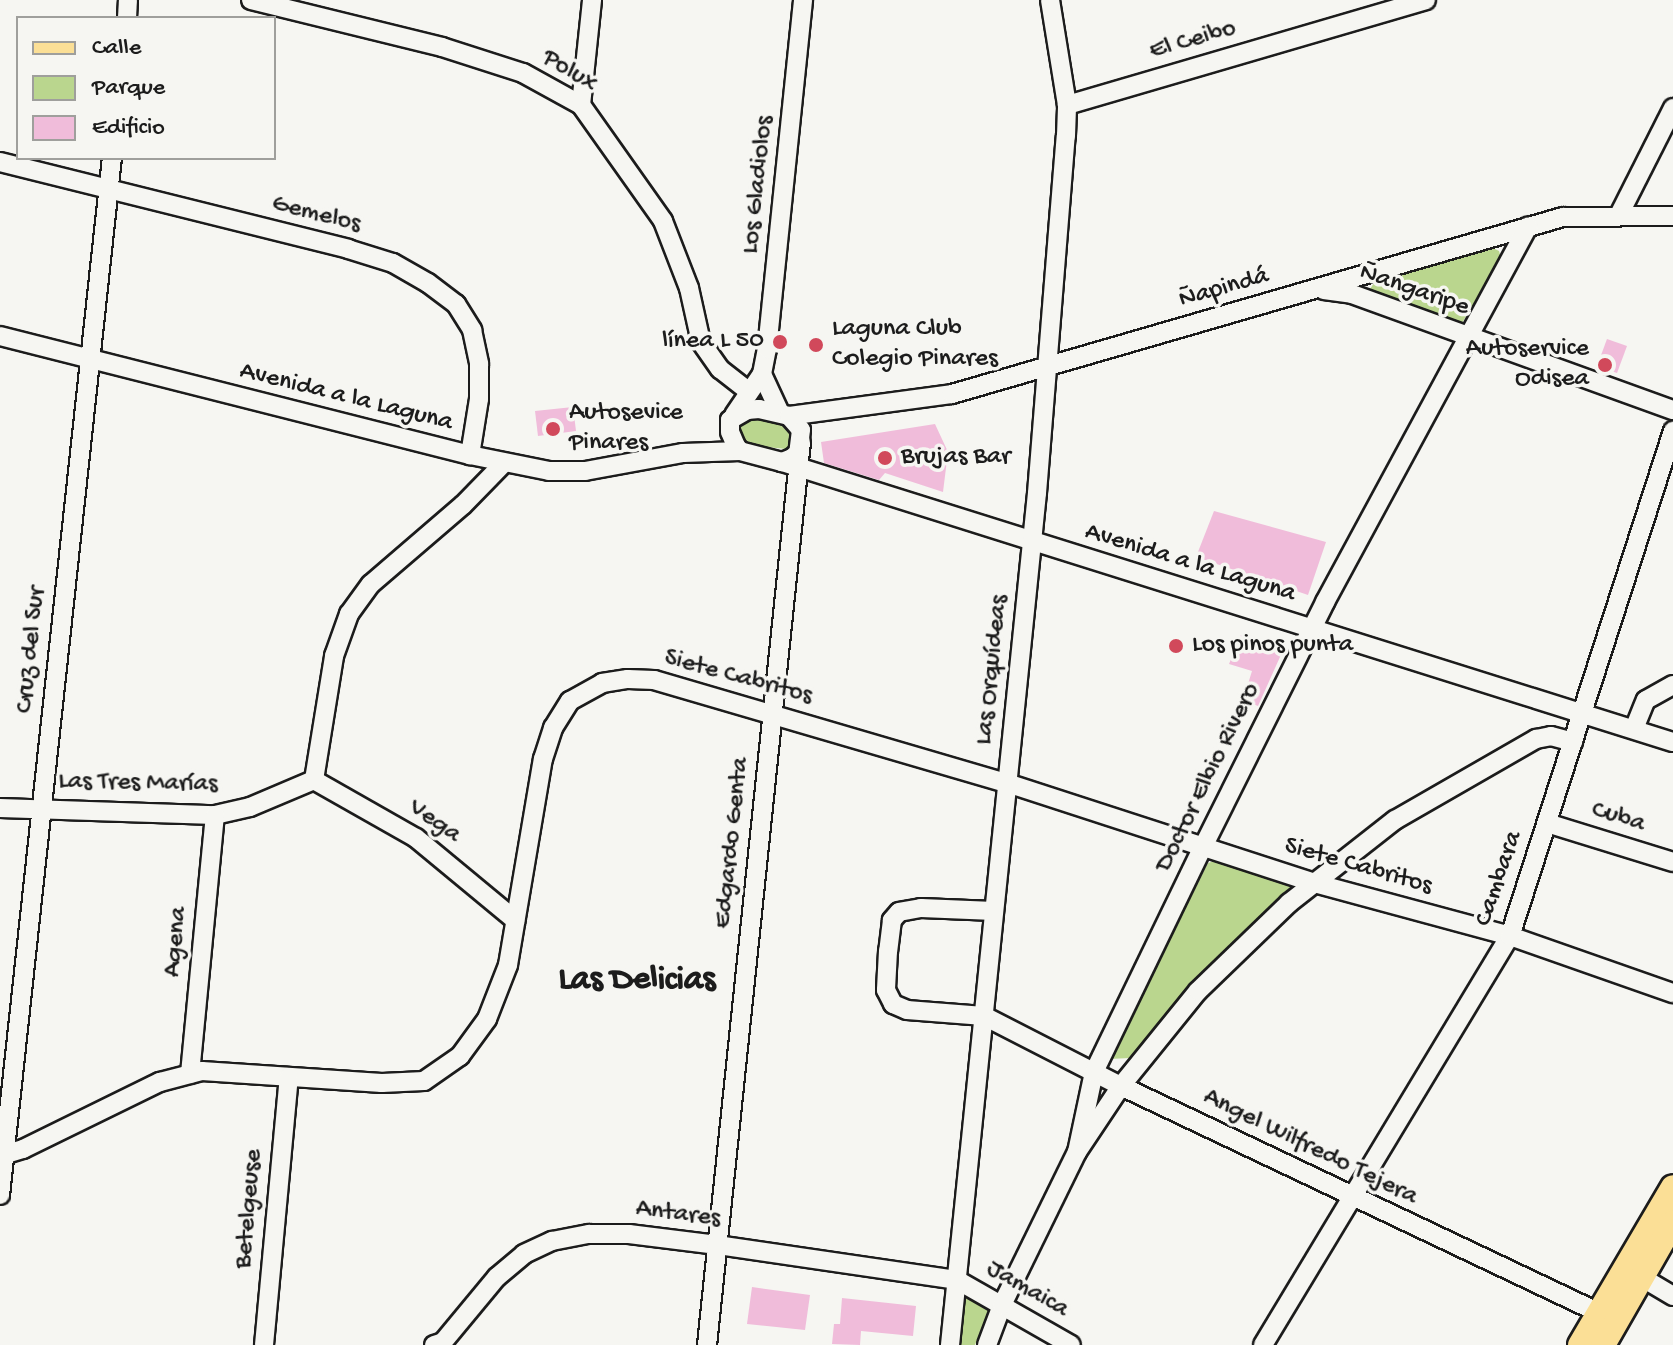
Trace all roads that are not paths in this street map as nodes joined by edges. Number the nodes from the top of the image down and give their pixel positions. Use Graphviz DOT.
graph roads {
  1 [pos="251,0"];
  2 [pos="592,0"];
  3 [pos="803,0"];
  4 [pos="1050,0"];
  5 [pos="1426,0"];
  6 [pos="581,105"];
  7 [pos="1067,105"];
  8 [pos="1673,108"];
  9 [pos="112,160"];
  10 [pos="0,162"];
  11 [pos="108,190"];
  12 [pos="1619,215"];
  13 [pos="1673,216"];
  14 [pos="1528,226"];
  15 [pos="1318,289"];
  16 [pos="0,336"];
  17 [pos="1469,338"];
  18 [pos="90,361"];
  19 [pos="1047,368"];
  20 [pos="762,374"];
  21 [pos="749,392"];
  22 [pos="1673,410"];
  23 [pos="784,414"];
  24 [pos="731,420"];
  25 [pos="1673,431"];
  26 [pos="740,451"];
  27 [pos="683,453"];
  28 [pos="470,455"];
  29 [pos="504,463"];
  30 [pos="791,465"];
  31 [pos="1032,540"];
  32 [pos="1311,629"];
  33 [pos="1673,685"];
  34 [pos="1582,713"];
  35 [pos="774,714"];
  36 [pos="1634,729"];
  37 [pos="1573,742"];
  38 [pos="1673,742"];
  39 [pos="314,780"];
  40 [pos="1007,783"];
  41 [pos="0,808"];
  42 [pos="41,808"];
  43 [pos="215,815"];
  44 [pos="1547,823"];
  45 [pos="1203,847"];
  46 [pos="1673,862"];
  47 [pos="1314,883"];
  48 [pos="994,911"];
  49 [pos="515,920"];
  50 [pos="1510,936"];
  51 [pos="1673,993"];
  52 [pos="984,1016"];
  53 [pos="1094,1072"];
  54 [pos="190,1074"];
  55 [pos="289,1077"];
  56 [pos="1121,1086"];
  57 [pos="1077,1152"];
  58 [pos="2,1156"];
  59 [pos="1673,1187"];
  60 [pos="0,1195"];
  61 [pos="1351,1196"];
  62 [pos="1673,1223"];
  63 [pos="717,1245"];
  64 [pos="1633,1273"];
  65 [pos="957,1280"];
  66 [pos="1673,1296"];
  67 [pos="1002,1305"];
  68 [pos="1608,1317"];
  69 [pos="440,1344"];
  70 [pos="264,1345"];
  71 [pos="707,1345"];
  72 [pos="950,1345"];
  73 [pos="987,1345"];
  74 [pos="1071,1345"];
  75 [pos="1263,1345"];
  76 [pos="1580,1345"];
  77 [pos="1603,1345"];
  1 -- 6 [label="street, Polux"];
  2 -- 6 [label="street"];
  3 -- 20 [label="street, Los Gladiolos"];
  4 -- 7 [label="street, Las Orquídeas"];
  5 -- 7 [label="street, El Ceibo"];
  6 -- 21 [label="street, Polux"];
  7 -- 19 [label="street, Las Orquídeas"];
  8 -- 12 [label="street"];
  9 -- 11 [label="street, Cruz del Sur"];
  10 -- 11 [label="street, Gemelos"];
  11 -- 18 [label="street, Cruz del Sur"];
  11 -- 28 [label="street, Gemelos"];
  12 -- 13 [label="street, Ñapindá"];
  12 -- 14 [label="street, Ñapindá"];
  14 -- 15 [label="street, Ñapindá"];
  14 -- 17 [label="street, Doctor Elbio Rivero"];
  15 -- 17 [label="street, Ñangaripe"];
  15 -- 19 [label="street, Ñapindá"];
  16 -- 18 [label="street, Avenida a la Laguna"];
  17 -- 22 [label="street, Ñangaripe"];
  17 -- 32 [label="street, Doctor Elbio Rivero"];
  18 -- 28 [label="street, Avenida a la Laguna"];
  18 -- 42 [label="street, Cruz del Sur"];
  19 -- 23 [label="street, Ñapindá"];
  19 -- 31 [label="street, Las Orquídeas"];
  20 -- 21 [label="street, Los Gladiolos"];
  20 -- 23 [label="street"];
  21 -- 24 [label="street, Los Gladiolos"];
  23 -- 24 [label="street"];
  23 -- 30 [label="street"];
  24 -- 26 [label="street"];
  24 -- 27 [label="street, Avenida a la Laguna"];
  25 -- 34 [label="street, Cambara"];
  26 -- 27 [label="street, Avenida a la Laguna"];
  26 -- 30 [label="street"];
  27 -- 29 [label="street, Avenida a la Laguna"];
  28 -- 29 [label="street, Avenida a la Laguna"];
  29 -- 39 [label="street"];
  30 -- 31 [label="street, Avenida a la Laguna"];
  30 -- 35 [label="street, Edgardo Genta"];
  31 -- 32 [label="street, Avenida a la Laguna"];
  31 -- 40 [label="street, Las Orquídeas"];
  32 -- 34 [label="street, Avenida a la Laguna"];
  32 -- 45 [label="street, Doctor Elbio Rivero"];
  33 -- 36 [label="street"];
  34 -- 36 [label="street, Avenida a la Laguna"];
  34 -- 37 [label="street, Cambara"];
  35 -- 40 [label="street, Siete Cabritos"];
  35 -- 49 [label="street, Siete Cabritos"];
  35 -- 63 [label="street, Edgardo Genta"];
  36 -- 38 [label="street, Avenida a la Laguna"];
  37 -- 44 [label="street, Cambara"];
  37 -- 47 [label="street"];
  39 -- 43 [label="street, Las Tres Marías"];
  39 -- 49 [label="street, Vega"];
  40 -- 45 [label="street, Siete Cabritos"];
  40 -- 48 [label="street, Las Orquídeas"];
  41 -- 42 [label="street, Las Tres Marías"];
  42 -- 43 [label="street, Las Tres Marías"];
  42 -- 58 [label="street, Cruz del Sur"];
  43 -- 54 [label="street, Agena"];
  44 -- 46 [label="street, Cuba"];
  44 -- 50 [label="street, Cambara"];
  45 -- 47 [label="street, Siete Cabritos"];
  45 -- 53 [label="street, Doctor Elbio Rivero"];
  47 -- 50 [label="street, Siete Cabritos"];
  47 -- 56 [label="street"];
  48 -- 52 [label="street, Las Orquídeas"];
  48 -- 52 [label="street"];
  49 -- 55 [label="street, Siete Cabritos"];
  50 -- 51 [label="street, Siete Cabritos"];
  50 -- 61 [label="street, Cambara"];
  52 -- 53 [label="street, Angel Wilfredo Tejera"];
  52 -- 65 [label="street, Las Orquídeas"];
  53 -- 56 [label="street, Angel Wilfredo Tejera"];
  53 -- 57 [label="street, Doctor Elbio Rivero"];
  54 -- 55 [label="street, Siete Cabritos"];
  54 -- 58 [label="street, Siete Cabritos"];
  55 -- 70 [label="street, Betelgeuse"];
  56 -- 57 [label="street"];
  56 -- 61 [label="street, Angel Wilfredo Tejera"];
  57 -- 67 [label="street"];
  58 -- 60 [label="street, Cruz del Sur"];
  59 -- 64 [label="main road"];
  61 -- 68 [label="street, Angel Wilfredo Tejera"];
  61 -- 75 [label="street, Cambara"];
  62 -- 64 [label="main road"];
  63 -- 65 [label="street, Antares"];
  63 -- 69 [label="street, Antares"];
  63 -- 71 [label="street, Edgardo Genta"];
  64 -- 66 [label="street"];
  64 -- 68 [label="main road"];
  65 -- 67 [label="street, Jamaica"];
  65 -- 72 [label="street, Las Orquídeas"];
  67 -- 73 [label="street"];
  67 -- 74 [label="street, Jamaica"];
  68 -- 76 [label="main road"];
  68 -- 77 [label="main road"];
}
